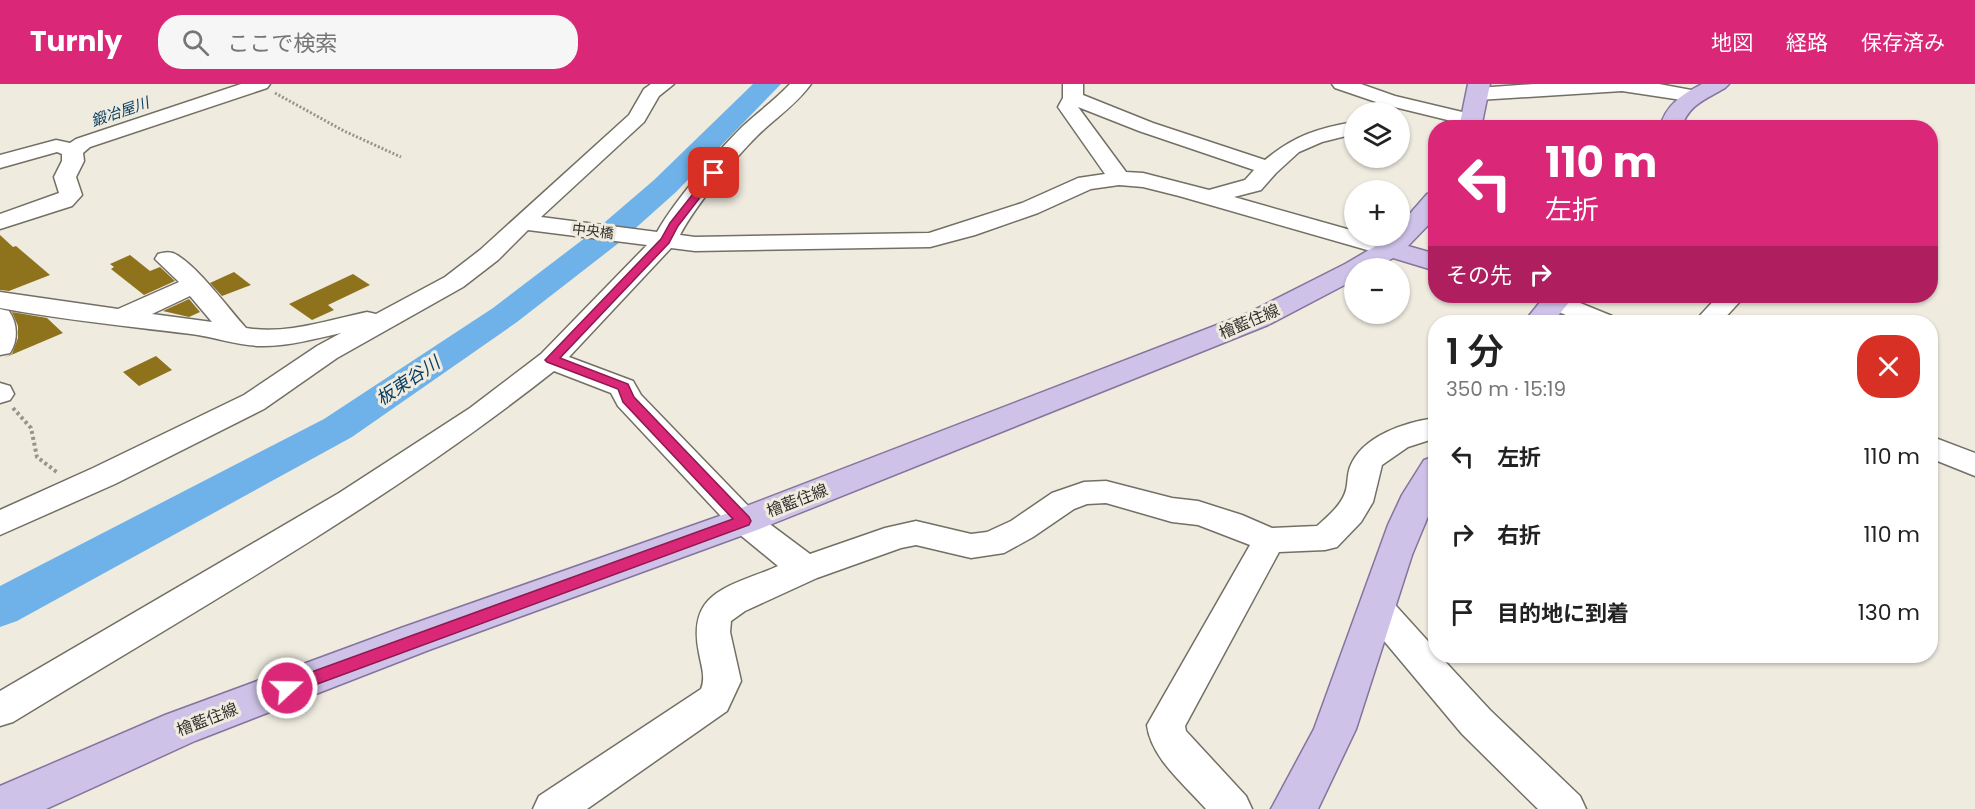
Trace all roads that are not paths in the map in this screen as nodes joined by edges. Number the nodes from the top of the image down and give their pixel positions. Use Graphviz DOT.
graph roads {
  1 [pos="260,84"];
  2 [pos="664,84"];
  3 [pos="801,84"];
  4 [pos="1341,84"];
  5 [pos="1718,84"];
  6 [pos="1554,86"];
  7 [pos="1479,89"];
  8 [pos="1073,91"];
  9 [pos="1695,96"];
  10 [pos="1387,102"];
  11 [pos="1410,110"];
  12 [pos="1456,120"];
  13 [pos="1475,120"];
  14 [pos="1672,120"];
  15 [pos="1344,130"];
  16 [pos="73,150"];
  17 [pos="0,162"];
  18 [pos="1268,168"];
  19 [pos="1119,178"];
  20 [pos="1209,197"];
  21 [pos="1428,209"];
  22 [pos="0,222"];
  23 [pos="527,223"];
  24 [pos="659,239"];
  25 [pos="1390,249"];
  26 [pos="1374,258"];
  27 [pos="167,260"];
  28 [pos="1428,261"];
  29 [pos="1344,275"];
  30 [pos="194,285"];
  31 [pos="0,300"];
  32 [pos="1725,303"];
  33 [pos="1548,304"];
  34 [pos="1582,315"];
  35 [pos="1714,315"];
  36 [pos="0,317"];
  37 [pos="118,319"];
  38 [pos="382,322"];
  39 [pos="239,336"];
  40 [pos="0,346"];
  41 [pos="551,360"];
  42 [pos="1428,429"];
  43 [pos="1938,449"];
  44 [pos="1975,465"];
  45 [pos="1428,479"];
  46 [pos="744,521"];
  47 [pos="0,523"];
  48 [pos="1269,540"];
  49 [pos="805,569"];
  50 [pos="1376,607"];
  51 [pos="0,710"];
  52 [pos="0,808"];
  53 [pos="553,809"];
  54 [pos="1232,809"];
  55 [pos="1293,809"];
  56 [pos="1566,809"];
  1 -- 16 [label="street"];
  2 -- 23 [label="street"];
  3 -- 24 [label="street"];
  4 -- 10 [label="street"];
  5 -- 9 [label="main road"];
  6 -- 7 [label="street"];
  6 -- 9 [label="street"];
  7 -- 13 [label="main road"];
  8 -- 18 [label="street"];
  8 -- 19 [label="street"];
  9 -- 14 [label="main road"];
  11 -- 12 [label="street"];
  15 -- 18 [label="street"];
  16 -- 17 [label="street"];
  16 -- 22 [label="street"];
  18 -- 20 [label="street"];
  19 -- 20 [label="street, 中央橋"];
  19 -- 24 [label="street, 中央橋"];
  20 -- 25 [label="street, 中央橋"];
  21 -- 25 [label="main road, 檜藍住線"];
  23 -- 24 [label="street, 中央橋"];
  23 -- 38 [label="street"];
  24 -- 41 [label="street"];
  25 -- 26 [label="main road, 檜藍住線"];
  25 -- 28 [label="main road"];
  27 -- 30 [label="street"];
  29 -- 46 [label="main road, 檜藍住線"];
  30 -- 37 [label="street"];
  30 -- 39 [label="street"];
  31 -- 37 [label="street"];
  32 -- 35 [label="street"];
  33 -- 34 [label="street"];
  36 -- 40 [label="street"];
  37 -- 39 [label="street"];
  38 -- 39 [label="street"];
  38 -- 47 [label="street"];
  41 -- 46 [label="street"];
  41 -- 51 [label="street"];
  42 -- 48 [label="street"];
  43 -- 44 [label="street"];
  45 -- 50 [label="main road"];
  46 -- 49 [label="street"];
  46 -- 52 [label="main road, 檜藍住線"];
  48 -- 49 [label="street"];
  48 -- 54 [label="street"];
  49 -- 53 [label="street"];
  50 -- 55 [label="main road"];
  50 -- 56 [label="street"];
}
